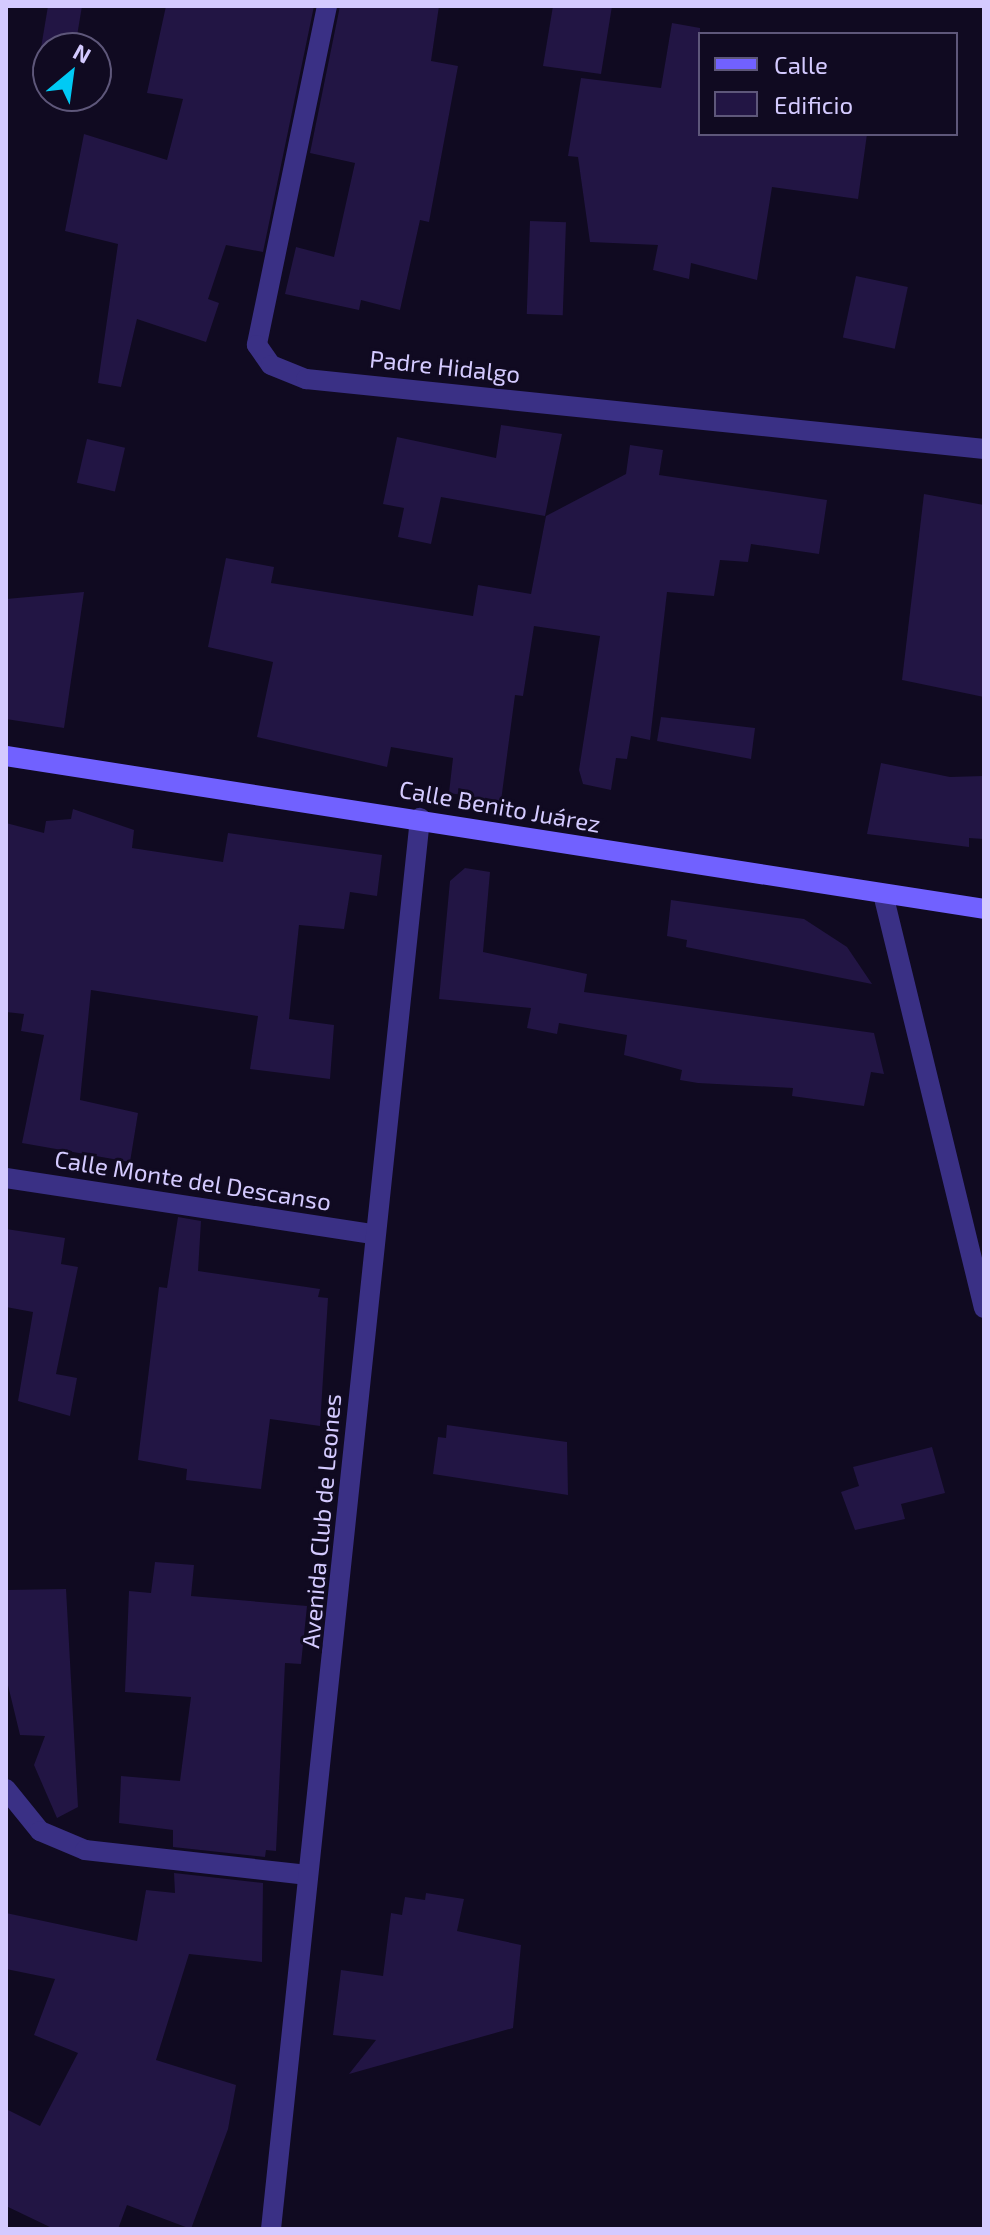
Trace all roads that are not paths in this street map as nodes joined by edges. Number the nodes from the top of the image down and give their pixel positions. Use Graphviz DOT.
graph roads {
  1 [pos="327,6"];
  2 [pos="984,449"];
  3 [pos="6,756"];
  4 [pos="420,818"];
  5 [pos="884,898"];
  6 [pos="984,909"];
  7 [pos="6,1178"];
  8 [pos="373,1234"];
  9 [pos="984,1308"];
  10 [pos="6,1789"];
  11 [pos="308,1875"];
  12 [pos="271,2229"];
  1 -- 2 [label="street, Padre Hidalgo"];
  3 -- 4 [label="street, Calle Benito Juárez"];
  4 -- 5 [label="street, Calle Benito Juárez"];
  4 -- 8 [label="street, Avenida Club de Leones"];
  5 -- 6 [label="street, Calle Benito Juárez"];
  5 -- 9 [label="street"];
  7 -- 8 [label="street, Calle Monte del Descanso"];
  8 -- 11 [label="street, Avenida Club de Leones"];
  10 -- 11 [label="street"];
  11 -- 12 [label="street, Avenida Club de Leones"];
}
